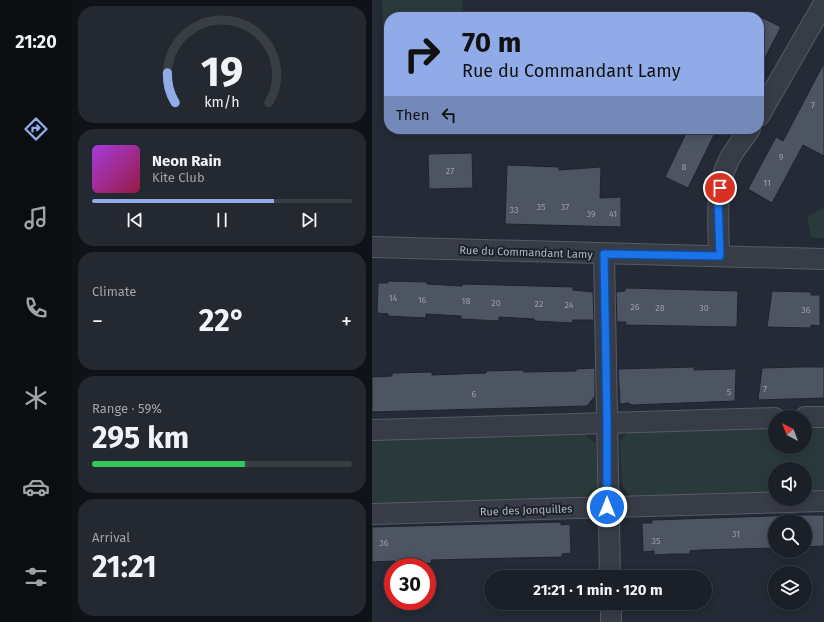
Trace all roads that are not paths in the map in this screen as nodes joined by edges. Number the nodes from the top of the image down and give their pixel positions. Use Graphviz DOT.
graph roads {
  1 [pos="824,3"];
  2 [pos="764,107"];
  3 [pos="747,134"];
  4 [pos="372,247"];
  5 [pos="604,254"];
  6 [pos="720,256"];
  7 [pos="824,259"];
  8 [pos="812,417"];
  9 [pos="824,417"];
  10 [pos="768,418"];
  11 [pos="607,423"];
  12 [pos="372,430"];
  13 [pos="824,501"];
  14 [pos="607,507"];
  15 [pos="372,514"];
  16 [pos="610,570"];
  17 [pos="611,610"];
  18 [pos="611,622"];
  1 -- 2 [label="street"];
  3 -- 6 [label="street"];
  4 -- 5 [label="street, Rue du Commandant Lamy"];
  5 -- 6 [label="street, Rue du Commandant Lamy"];
  5 -- 11 [label="street"];
  6 -- 7 [label="street, Rue du Commandant Lamy"];
  8 -- 9 [label="street"];
  10 -- 11 [label="street"];
  11 -- 12 [label="street"];
  11 -- 14 [label="street"];
  13 -- 14 [label="street, Rue des Jonquilles"];
  14 -- 15 [label="street, Rue des Jonquilles"];
  14 -- 16 [label="street"];
  17 -- 18 [label="street"];
}
